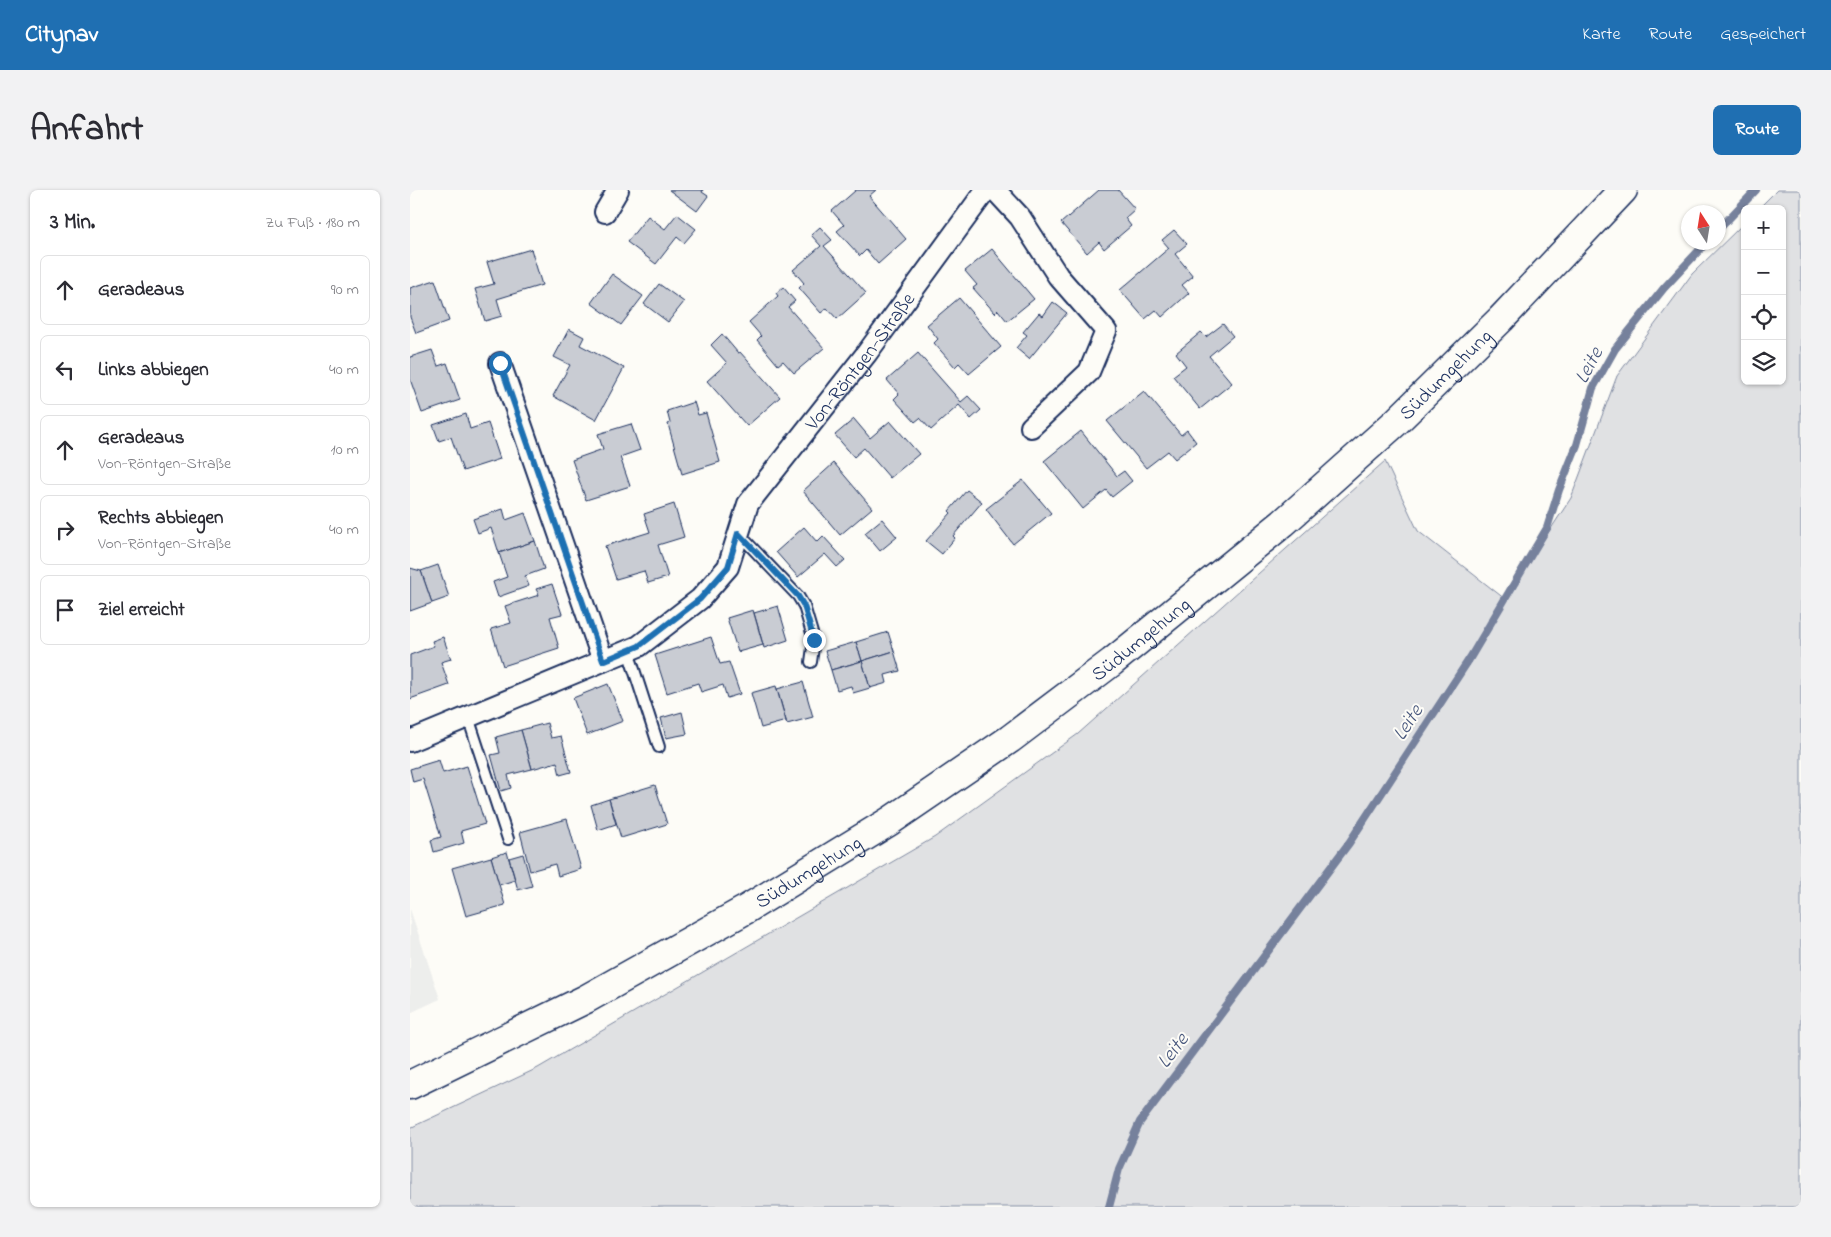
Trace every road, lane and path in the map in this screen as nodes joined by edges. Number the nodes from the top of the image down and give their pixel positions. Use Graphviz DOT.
graph roads {
  1 [pos="618,190"];
  2 [pos="986,190"];
  3 [pos="995,190"];
  4 [pos="1623,190"];
  5 [pos="605,212"];
  6 [pos="500,363"];
  7 [pos="1031,427"];
  8 [pos="738,533"];
  9 [pos="628,651"];
  10 [pos="603,661"];
  11 [pos="811,662"];
  12 [pos="468,717"];
  13 [pos="410,741"];
  14 [pos="659,748"];
  15 [pos="508,839"];
  16 [pos="410,1085"];
  1 -- 5 [label="street"];
  2 -- 8 [label="street, Von-Röntgen-Straße"];
  3 -- 7 [label="street"];
  4 -- 16 [label="main road, Südumgehung"];
  6 -- 10 [label="street"];
  8 -- 9 [label="street, Von-Röntgen-Straße"];
  8 -- 11 [label="lane"];
  9 -- 10 [label="street"];
  9 -- 14 [label="lane"];
  10 -- 12 [label="street"];
  12 -- 13 [label="street"];
  12 -- 15 [label="lane"];
}
